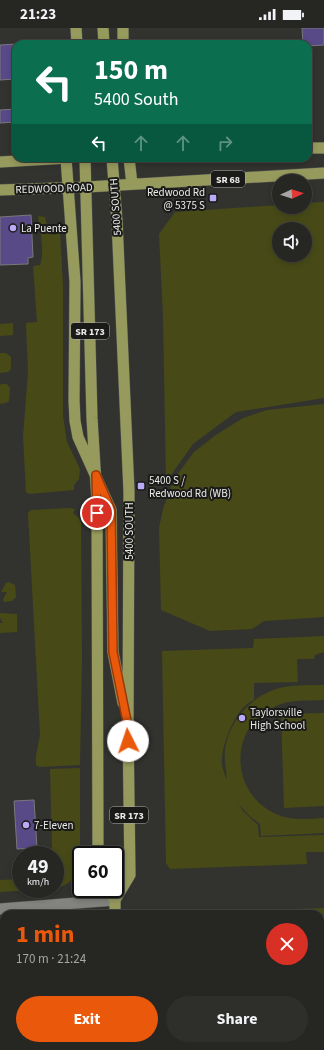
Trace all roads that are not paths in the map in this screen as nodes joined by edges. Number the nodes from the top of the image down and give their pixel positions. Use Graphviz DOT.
graph roads {
  1 [pos="76,28"];
  2 [pos="103,28"];
  3 [pos="123,28"];
  4 [pos="76,40"];
  5 [pos="104,40"];
  6 [pos="123,40"];
  7 [pos="312,148"];
  8 [pos="324,148"];
  9 [pos="12,161"];
  10 [pos="0,162"];
  11 [pos="67,162"];
  12 [pos="85,162"];
  13 [pos="112,162"];
  14 [pos="129,162"];
  15 [pos="324,173"];
  16 [pos="132,184"];
  17 [pos="114,186"];
  18 [pos="69,187"];
  19 [pos="87,187"];
  20 [pos="0,190"];
  21 [pos="96,475"];
  22 [pos="128,726"];
  23 [pos="98,846"];
  24 [pos="115,900"];
  25 [pos="0,909"];
  26 [pos="115,910"];
  1 -- 4 [label="main road"];
  2 -- 5 [label="main road"];
  3 -- 6 [label="main road"];
  7 -- 8 [label="main road"];
  9 -- 10 [label="main road"];
  11 -- 18 [label="main road"];
  12 -- 19 [label="main road, SR 173"];
  13 -- 17 [label="main road, 5400 SOUTH / SR 173"];
  14 -- 16 [label="main road"];
  15 -- 16 [label="main road, REDWOOD ROAD / SR 68"];
  16 -- 17 [label="main road, REDWOOD ROAD / SR 68"];
  17 -- 19 [label="main road, REDWOOD ROAD / SR 68"];
  17 -- 22 [label="main road, 5400 SOUTH / SR 173"];
  18 -- 19 [label="main road, REDWOOD ROAD / SR 68"];
  18 -- 20 [label="main road, REDWOOD ROAD / SR 68"];
  18 -- 21 [label="main road"];
  19 -- 21 [label="main road, SR 173"];
  21 -- 22 [label="main road"];
  21 -- 23 [label="main road, SR 173"];
  22 -- 24 [label="main road, 5400 SOUTH / SR 173"];
  24 -- 25 [label="street"];
  24 -- 26 [label="main road"];
}
